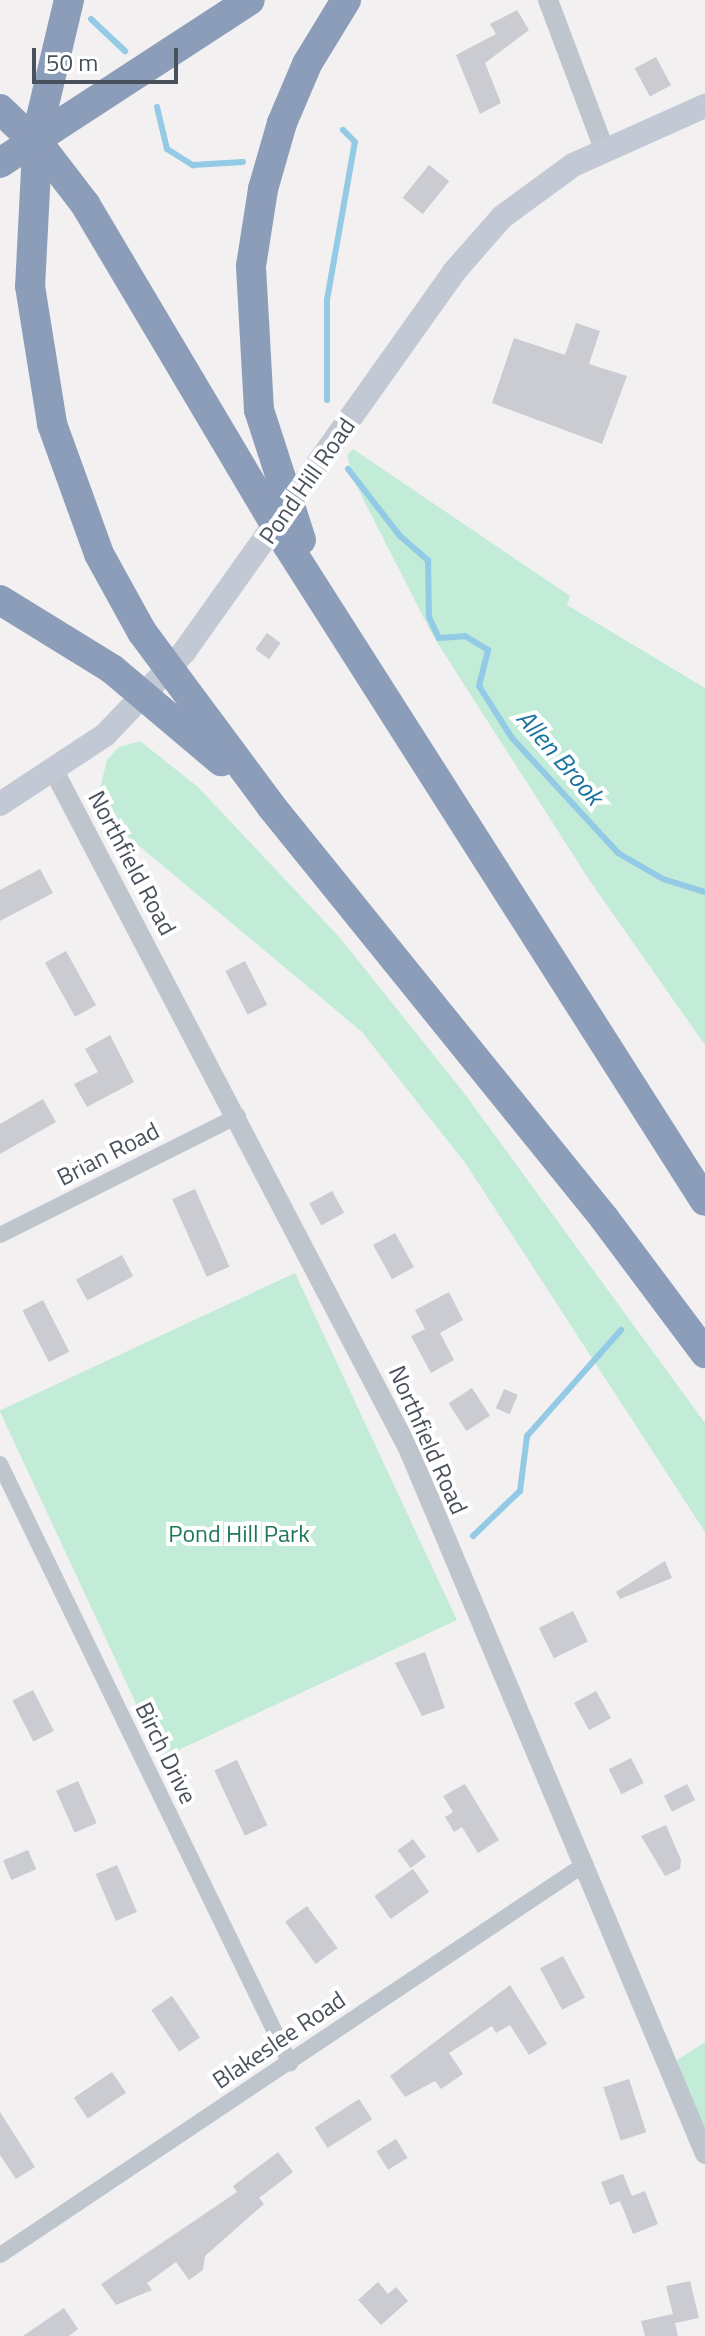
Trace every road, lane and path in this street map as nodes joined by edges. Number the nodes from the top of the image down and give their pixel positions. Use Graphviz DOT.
graph roads {
  1 [pos="69,0"];
  2 [pos="250,0"];
  3 [pos="346,0"];
  4 [pos="548,0"];
  5 [pos="705,106"];
  6 [pos="0,109"];
  7 [pos="604,149"];
  8 [pos="9,158"];
  9 [pos="272,494"];
  10 [pos="0,600"];
  11 [pos="177,703"];
  12 [pos="54,771"];
  13 [pos="0,804"];
  14 [pos="238,1116"];
  15 [pos="705,1201"];
  16 [pos="0,1235"];
  17 [pos="705,1353"];
  18 [pos="0,1464"];
  19 [pos="585,1864"];
  20 [pos="290,2063"];
  21 [pos="705,2154"];
  22 [pos="0,2255"];
  1 -- 11 [label="highway"];
  2 -- 8 [label="highway"];
  3 -- 9 [label="highway"];
  4 -- 7 [label="street"];
  5 -- 7 [label="main road, Pond Hill Road"];
  6 -- 9 [label="highway"];
  7 -- 12 [label="main road, Pond Hill Road"];
  9 -- 15 [label="highway"];
  10 -- 11 [label="highway"];
  11 -- 17 [label="highway"];
  12 -- 13 [label="main road, Pond Hill Road"];
  12 -- 14 [label="street, Northfield Road"];
  14 -- 16 [label="street, Brian Road"];
  14 -- 19 [label="street, Northfield Road"];
  18 -- 20 [label="street, Birch Drive"];
  19 -- 20 [label="street, Blakeslee Road"];
  19 -- 21 [label="street, Northfield Road"];
  20 -- 22 [label="street, Blakeslee Road"];
}
